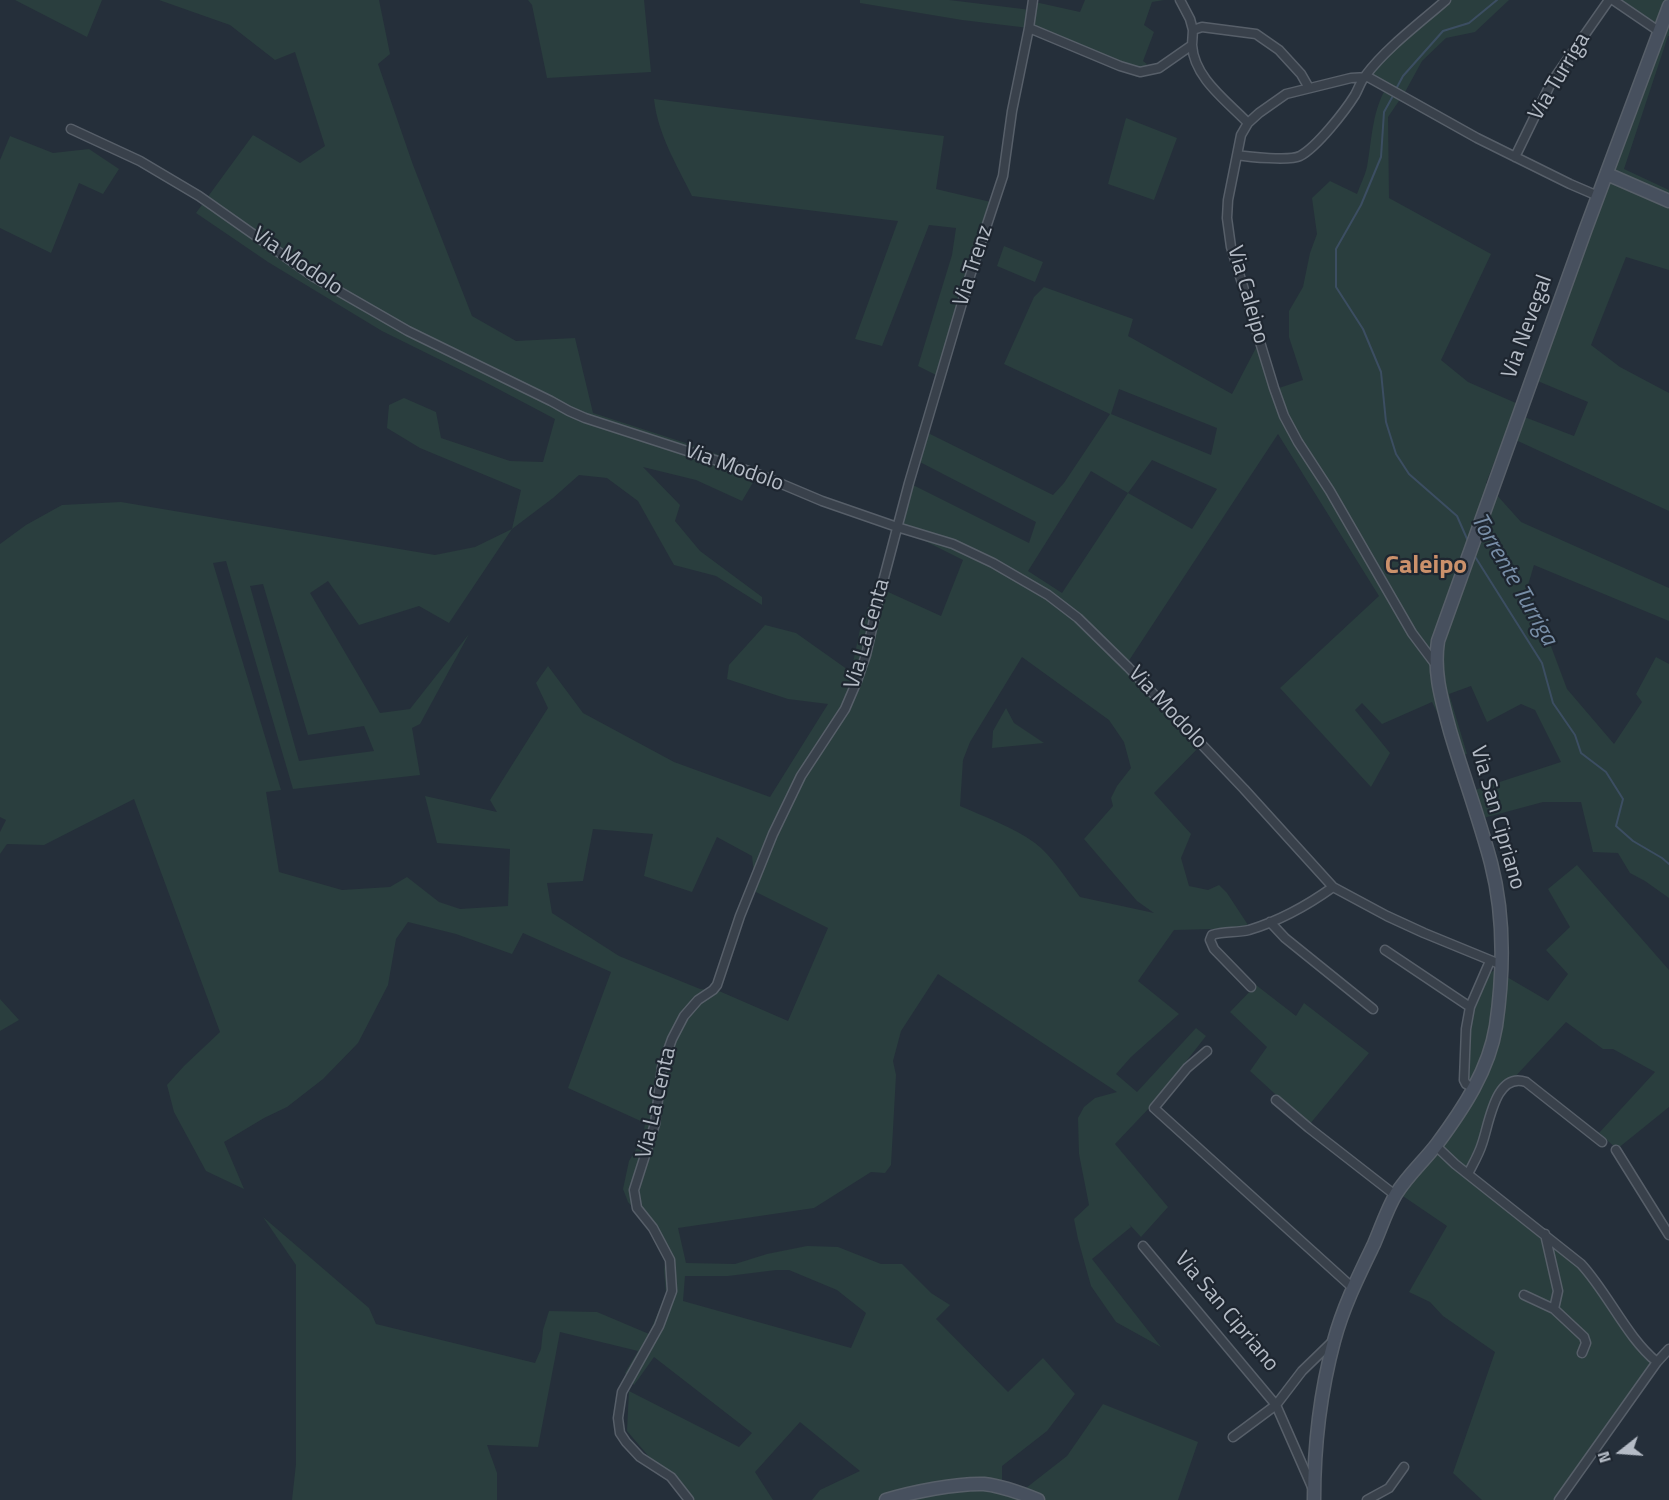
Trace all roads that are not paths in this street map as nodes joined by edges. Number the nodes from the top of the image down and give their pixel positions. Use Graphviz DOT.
graph roads {
  1 [pos="1033,0"];
  2 [pos="1180,0"];
  3 [pos="1446,0"];
  4 [pos="1611,0"];
  5 [pos="1669,6"];
  6 [pos="1029,28"];
  7 [pos="1193,30"];
  8 [pos="1660,32"];
  9 [pos="1192,45"];
  10 [pos="1364,77"];
  11 [pos="1309,88"];
  12 [pos="1248,123"];
  13 [pos="71,129"];
  14 [pos="1237,155"];
  15 [pos="1515,158"];
  16 [pos="1607,174"];
  17 [pos="1598,196"];
  18 [pos="1669,201"];
  19 [pos="897,527"];
  20 [pos="1436,665"];
  21 [pos="1334,887"];
  22 [pos="1270,922"];
  23 [pos="1385,950"];
  24 [pos="1496,963"];
  25 [pos="1251,987"];
  26 [pos="1470,1007"];
  27 [pos="1373,1010"];
  28 [pos="1207,1051"];
  29 [pos="1474,1088"];
  30 [pos="1276,1100"];
  31 [pos="1602,1142"];
  32 [pos="1436,1146"];
  33 [pos="1616,1150"];
  34 [pos="1468,1174"];
  35 [pos="1395,1195"];
  36 [pos="1545,1234"];
  37 [pos="1669,1235"];
  38 [pos="1143,1246"];
  39 [pos="1353,1288"];
  40 [pos="1524,1295"];
  41 [pos="1554,1310"];
  42 [pos="1334,1340"];
  43 [pos="1669,1349"];
  44 [pos="1582,1353"];
  45 [pos="1657,1362"];
  46 [pos="1276,1405"];
  47 [pos="1233,1437"];
  48 [pos="1404,1467"];
  49 [pos="1314,1495"];
  50 [pos="689,1500"];
  51 [pos="886,1500"];
  52 [pos="1038,1500"];
  53 [pos="1366,1500"];
  54 [pos="1559,1500"];
  1 -- 6 [label="street, Via Trenz"];
  2 -- 7 [label="street"];
  3 -- 10 [label="street"];
  4 -- 8 [label="street, Via Turriga"];
  4 -- 15 [label="street, Via Turriga"];
  5 -- 8 [label="main road, Via Nevegal"];
  6 -- 9 [label="street"];
  6 -- 19 [label="street, Via Trenz"];
  7 -- 9 [label="street"];
  7 -- 11 [label="street"];
  8 -- 16 [label="main road, Via Nevegal"];
  9 -- 12 [label="street"];
  10 -- 11 [label="street"];
  10 -- 14 [label="street"];
  10 -- 15 [label="street"];
  11 -- 12 [label="street"];
  12 -- 14 [label="street, Via Caleipo"];
  13 -- 19 [label="street, Via Modolo"];
  14 -- 20 [label="street, Via Caleipo"];
  15 -- 17 [label="street"];
  16 -- 17 [label="main road, Via Nevegal"];
  16 -- 18 [label="main road"];
  17 -- 20 [label="main road, Via Nevegal"];
  19 -- 21 [label="street, Via Modolo"];
  19 -- 50 [label="street, Via La Centa"];
  20 -- 24 [label="main road, Via San Cipriano"];
  21 -- 22 [label="street"];
  21 -- 24 [label="street, Via Modolo"];
  22 -- 25 [label="street"];
  22 -- 27 [label="street"];
  23 -- 26 [label="street"];
  24 -- 26 [label="street, Via San Cipriano"];
  24 -- 29 [label="main road, Via San Cipriano"];
  26 -- 29 [label="street, Via San Cipriano"];
  28 -- 39 [label="street"];
  29 -- 32 [label="main road, Via San Cipriano"];
  30 -- 35 [label="street"];
  31 -- 34 [label="street"];
  32 -- 34 [label="street"];
  32 -- 35 [label="main road, Via San Cipriano"];
  33 -- 37 [label="street"];
  34 -- 36 [label="street"];
  35 -- 39 [label="main road, Via San Cipriano"];
  36 -- 41 [label="street"];
  36 -- 45 [label="street"];
  38 -- 46 [label="street, Via San Cipriano"];
  39 -- 42 [label="main road, Via San Cipriano"];
  40 -- 41 [label="street"];
  41 -- 44 [label="street"];
  42 -- 46 [label="street, Via San Cipriano"];
  42 -- 49 [label="main road, Via San Cipriano"];
  43 -- 45 [label="street"];
  45 -- 54 [label="street"];
  46 -- 47 [label="street, Via San Cipriano"];
  46 -- 49 [label="street, Via San Cipriano"];
  48 -- 53 [label="street"];
  51 -- 52 [label="main road"];
}
